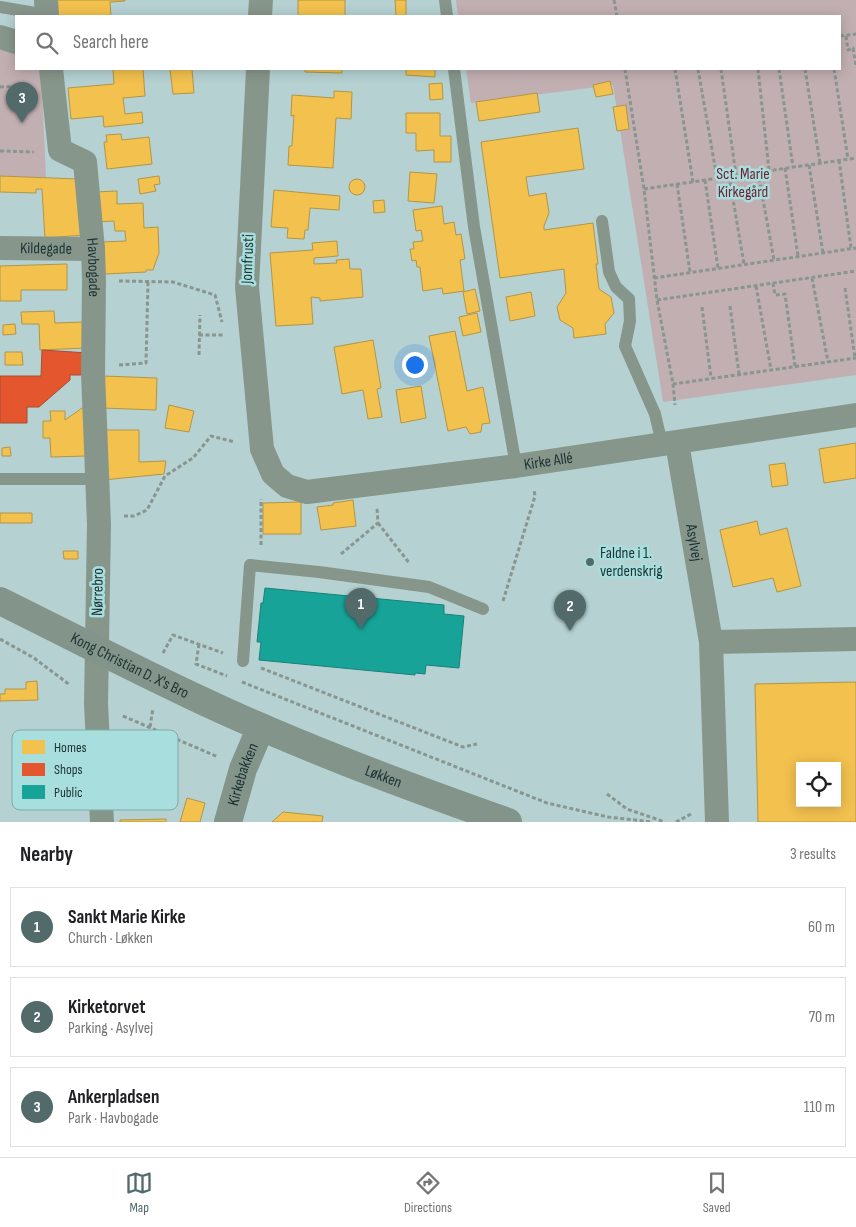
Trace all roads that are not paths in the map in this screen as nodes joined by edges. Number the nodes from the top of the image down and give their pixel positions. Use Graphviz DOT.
graph roads {
  1 [pos="261,0"];
  2 [pos="445,0"];
  3 [pos="0,7"];
  4 [pos="46,10"];
  5 [pos="260,15"];
  6 [pos="447,15"];
  7 [pos="0,37"];
  8 [pos="15,42"];
  9 [pos="51,70"];
  10 [pos="258,70"];
  11 [pos="454,70"];
  12 [pos="602,221"];
  13 [pos="0,248"];
  14 [pos="93,249"];
  15 [pos="856,415"];
  16 [pos="670,444"];
  17 [pos="262,449"];
  18 [pos="516,466"];
  19 [pos="0,480"];
  20 [pos="91,481"];
  21 [pos="0,601"];
  22 [pos="483,608"];
  23 [pos="856,639"];
  24 [pos="710,642"];
  25 [pos="242,661"];
  26 [pos="261,727"];
  27 [pos="97,730"];
  28 [pos="228,822"];
  29 [pos="508,822"];
  30 [pos="717,822"];
  1 -- 5 [label="street"];
  2 -- 6 [label="lane"];
  3 -- 4 [label="lane"];
  7 -- 8 [label="street"];
  9 -- 14 [label="street, Havbogade"];
  10 -- 17 [label="street, Jomfrusti"];
  11 -- 18 [label="lane"];
  12 -- 16 [label="lane"];
  13 -- 14 [label="street, Kildegade"];
  14 -- 20 [label="street, Havbogade"];
  15 -- 16 [label="street, Kirke Allé"];
  16 -- 18 [label="street, Kirke Allé"];
  16 -- 24 [label="street, Asylvej"];
  17 -- 18 [label="street, Kirke Allé"];
  19 -- 20 [label="lane"];
  20 -- 27 [label="street, Nørrebro"];
  21 -- 26 [label="street, Kong Christian D. X's Bro"];
  22 -- 25 [label="lane"];
  23 -- 24 [label="street"];
  24 -- 30 [label="street, Asylvej"];
  26 -- 28 [label="street, Kirkebakken"];
  26 -- 29 [label="street, Løkken"];
}
